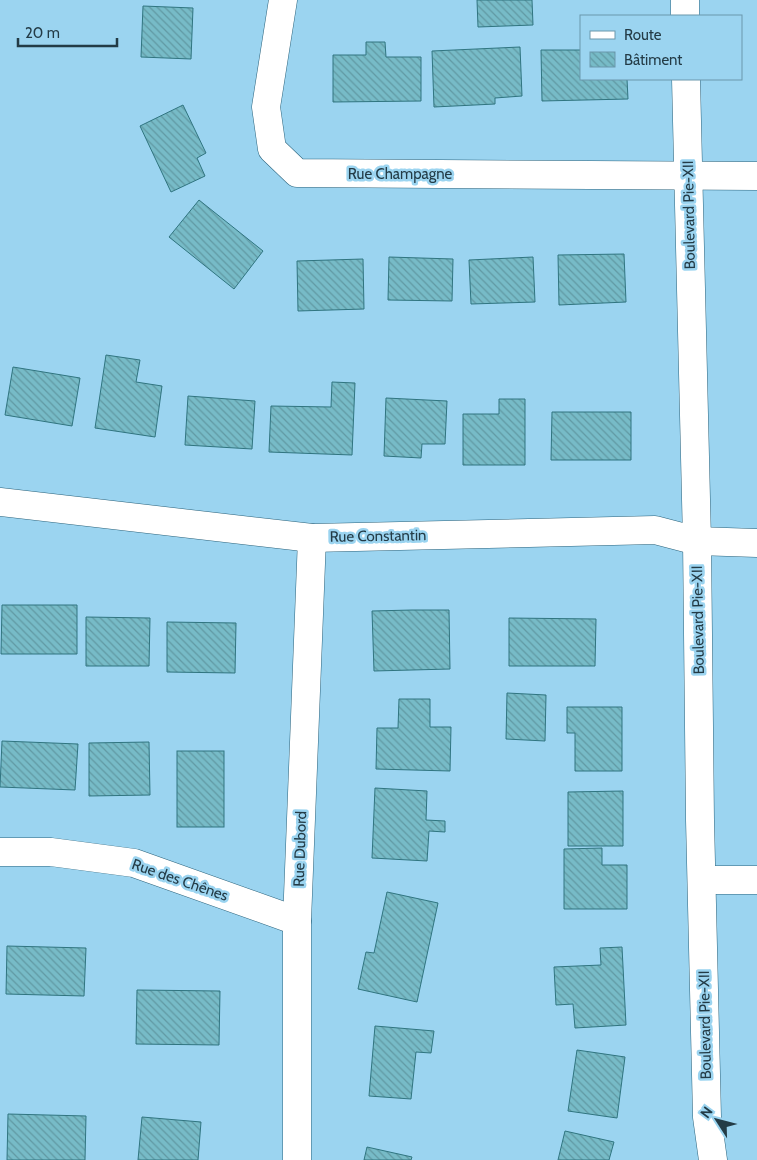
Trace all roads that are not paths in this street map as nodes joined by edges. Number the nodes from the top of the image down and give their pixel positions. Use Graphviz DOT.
graph roads {
  1 [pos="283,0"];
  2 [pos="685,0"];
  3 [pos="685,15"];
  4 [pos="686,80"];
  5 [pos="688,176"];
  6 [pos="757,176"];
  7 [pos="0,502"];
  8 [pos="312,538"];
  9 [pos="697,541"];
  10 [pos="757,543"];
  11 [pos="0,852"];
  12 [pos="702,880"];
  13 [pos="757,880"];
  14 [pos="297,921"];
  15 [pos="297,1160"];
  16 [pos="713,1160"];
  1 -- 5 [label="street, Rue Champagne"];
  2 -- 3 [label="street"];
  4 -- 5 [label="street, Boulevard Pie-XII"];
  5 -- 6 [label="street, Rue Champagne"];
  5 -- 9 [label="street, Boulevard Pie-XII"];
  7 -- 8 [label="street, Rue Constantin"];
  8 -- 9 [label="street, Rue Constantin"];
  8 -- 14 [label="street, Rue Dubord"];
  9 -- 10 [label="street, Rue Constantin"];
  9 -- 12 [label="street, Boulevard Pie-XII"];
  11 -- 14 [label="street, Rue des Chênes"];
  12 -- 13 [label="street"];
  12 -- 16 [label="street, Boulevard Pie-XII"];
  14 -- 15 [label="street, Rue Dubord"];
}
